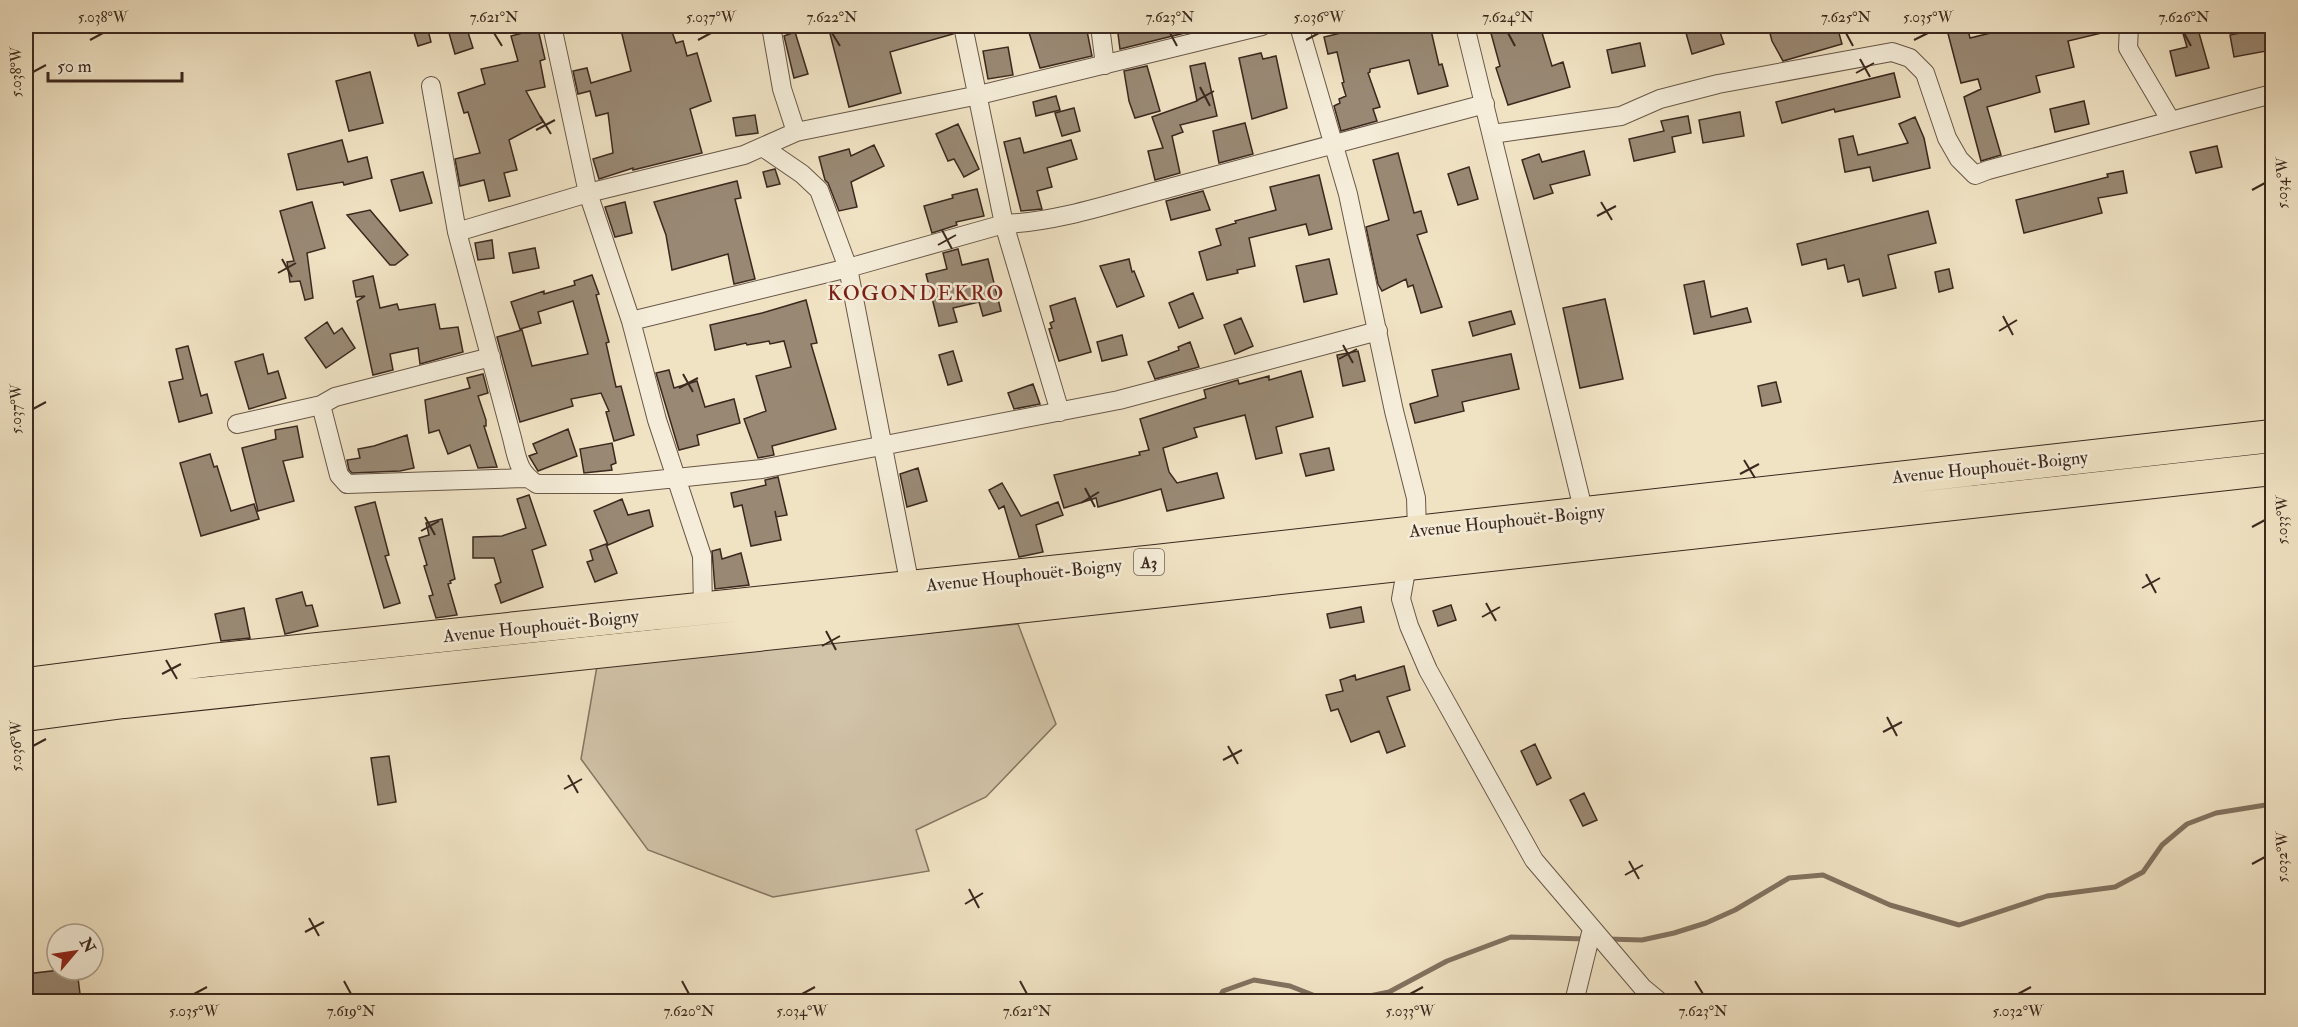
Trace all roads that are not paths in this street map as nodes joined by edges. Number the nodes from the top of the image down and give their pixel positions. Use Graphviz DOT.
graph roads {
  1 [pos="552,26"];
  2 [pos="771,26"];
  3 [pos="963,26"];
  4 [pos="1100,26"];
  5 [pos="1262,26"];
  6 [pos="1299,26"];
  7 [pos="1465,26"];
  8 [pos="2129,26"];
  9 [pos="1105,64"];
  10 [pos="431,86"];
  11 [pos="979,94"];
  12 [pos="2272,94"];
  13 [pos="1485,104"];
  14 [pos="2170,121"];
  15 [pos="796,132"];
  16 [pos="1492,134"];
  17 [pos="1332,146"];
  18 [pos="764,148"];
  19 [pos="588,193"];
  20 [pos="1004,224"];
  21 [pos="457,232"];
  22 [pos="848,268"];
  23 [pos="631,321"];
  24 [pos="1378,331"];
  25 [pos="491,357"];
  26 [pos="321,405"];
  27 [pos="1060,412"];
  28 [pos="237,424"];
  29 [pos="2272,436"];
  30 [pos="881,445"];
  31 [pos="2272,469"];
  32 [pos="675,477"];
  33 [pos="526,478"];
  34 [pos="1584,513"];
  35 [pos="1416,531"];
  36 [pos="1407,565"];
  37 [pos="910,586"];
  38 [pos="703,609"];
  39 [pos="26,684"];
  40 [pos="26,715"];
  41 [pos="1592,929"];
  42 [pos="1574,1002"];
  43 [pos="1660,1002"];
  1 -- 19 [label="street"];
  2 -- 15 [label="street"];
  3 -- 11 [label="street"];
  4 -- 9 [label="street"];
  5 -- 9 [label="street"];
  6 -- 17 [label="street"];
  7 -- 13 [label="street"];
  8 -- 14 [label="street"];
  9 -- 11 [label="street"];
  10 -- 21 [label="street"];
  11 -- 15 [label="street"];
  11 -- 20 [label="street"];
  12 -- 14 [label="street"];
  13 -- 16 [label="street"];
  13 -- 17 [label="street"];
  14 -- 16 [label="street"];
  15 -- 18 [label="street"];
  16 -- 34 [label="street"];
  17 -- 20 [label="street"];
  17 -- 24 [label="street"];
  18 -- 19 [label="street"];
  18 -- 22 [label="street"];
  19 -- 21 [label="street"];
  19 -- 23 [label="street"];
  20 -- 22 [label="street"];
  20 -- 27 [label="street"];
  21 -- 25 [label="street"];
  22 -- 23 [label="street"];
  22 -- 30 [label="street"];
  23 -- 32 [label="street"];
  24 -- 27 [label="street"];
  24 -- 35 [label="street"];
  25 -- 26 [label="street"];
  25 -- 33 [label="street"];
  26 -- 28 [label="street"];
  26 -- 33 [label="street"];
  27 -- 30 [label="street"];
  29 -- 34 [label="highway, Avenue Houphouët-Boigny / A3"];
  30 -- 32 [label="street"];
  30 -- 37 [label="street"];
  31 -- 36 [label="highway, Avenue Houphouët-Boigny / A3"];
  32 -- 33 [label="street"];
  32 -- 38 [label="street"];
  34 -- 35 [label="highway, Avenue Houphouët-Boigny / A3"];
  35 -- 36 [label="street"];
  35 -- 37 [label="highway, Avenue Houphouët-Boigny / A3"];
  36 -- 40 [label="highway, Avenue Houphouët-Boigny / A3"];
  36 -- 41 [label="street"];
  37 -- 38 [label="highway, Avenue Houphouët-Boigny / A3"];
  38 -- 39 [label="highway, Avenue Houphouët-Boigny / A3"];
  41 -- 42 [label="street"];
  41 -- 43 [label="street"];
}
